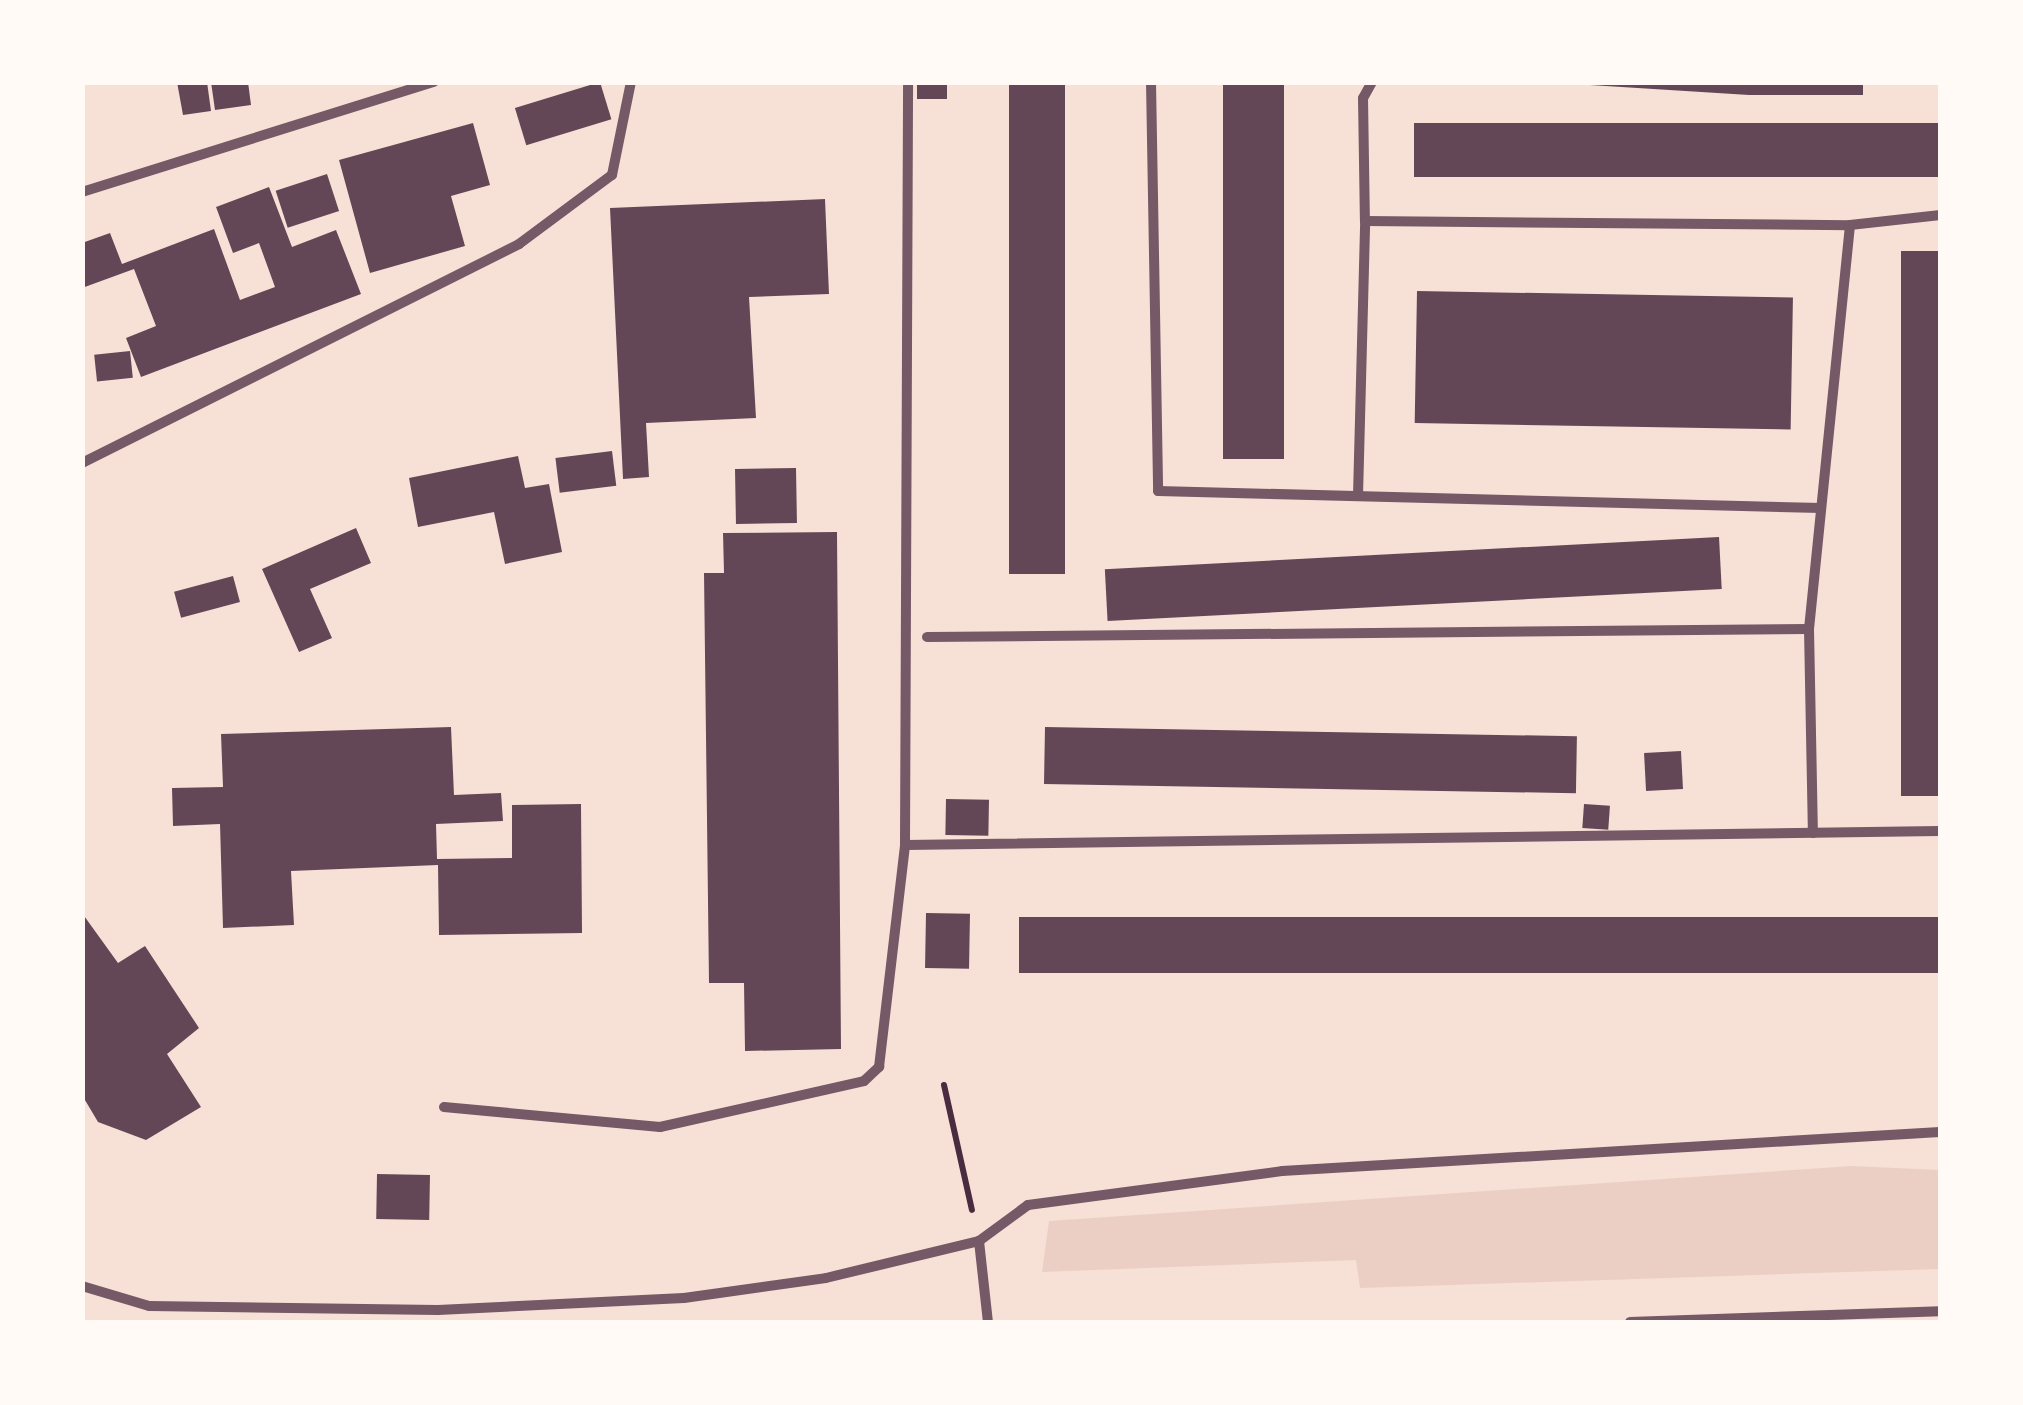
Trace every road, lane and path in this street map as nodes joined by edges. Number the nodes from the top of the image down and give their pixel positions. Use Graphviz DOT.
graph roads {
  1 [pos="434,82"];
  2 [pos="632,82"];
  3 [pos="908,82"];
  4 [pos="1151,82"];
  5 [pos="1372,82"];
  6 [pos="82,192"];
  7 [pos="1940,215"];
  8 [pos="1365,221"];
  9 [pos="1850,225"];
  10 [pos="82,464"];
  11 [pos="1358,496"];
  12 [pos="1820,508"];
  13 [pos="1808,629"];
  14 [pos="927,636"];
  15 [pos="1940,831"];
  16 [pos="1813,832"];
  17 [pos="905,845"];
  18 [pos="944,1085"];
  19 [pos="444,1107"];
  20 [pos="1940,1132"];
  21 [pos="979,1241"];
  22 [pos="82,1286"];
  23 [pos="1940,1311"];
  24 [pos="988,1322"];
  25 [pos="1630,1322"];
  1 -- 6 [label="street"];
  2 -- 10 [label="street"];
  3 -- 17 [label="street"];
  4 -- 11 [label="street"];
  5 -- 8 [label="street"];
  7 -- 9 [label="street"];
  8 -- 9 [label="street"];
  8 -- 11 [label="street"];
  9 -- 12 [label="street"];
  11 -- 12 [label="street"];
  12 -- 13 [label="street"];
  13 -- 14 [label="street"];
  13 -- 16 [label="street"];
  15 -- 16 [label="street"];
  16 -- 17 [label="street"];
  17 -- 19 [label="street"];
  18 -- 21 [label="path"];
  20 -- 21 [label="street"];
  21 -- 22 [label="street"];
  21 -- 24 [label="street"];
  23 -- 25 [label="street"];
}
